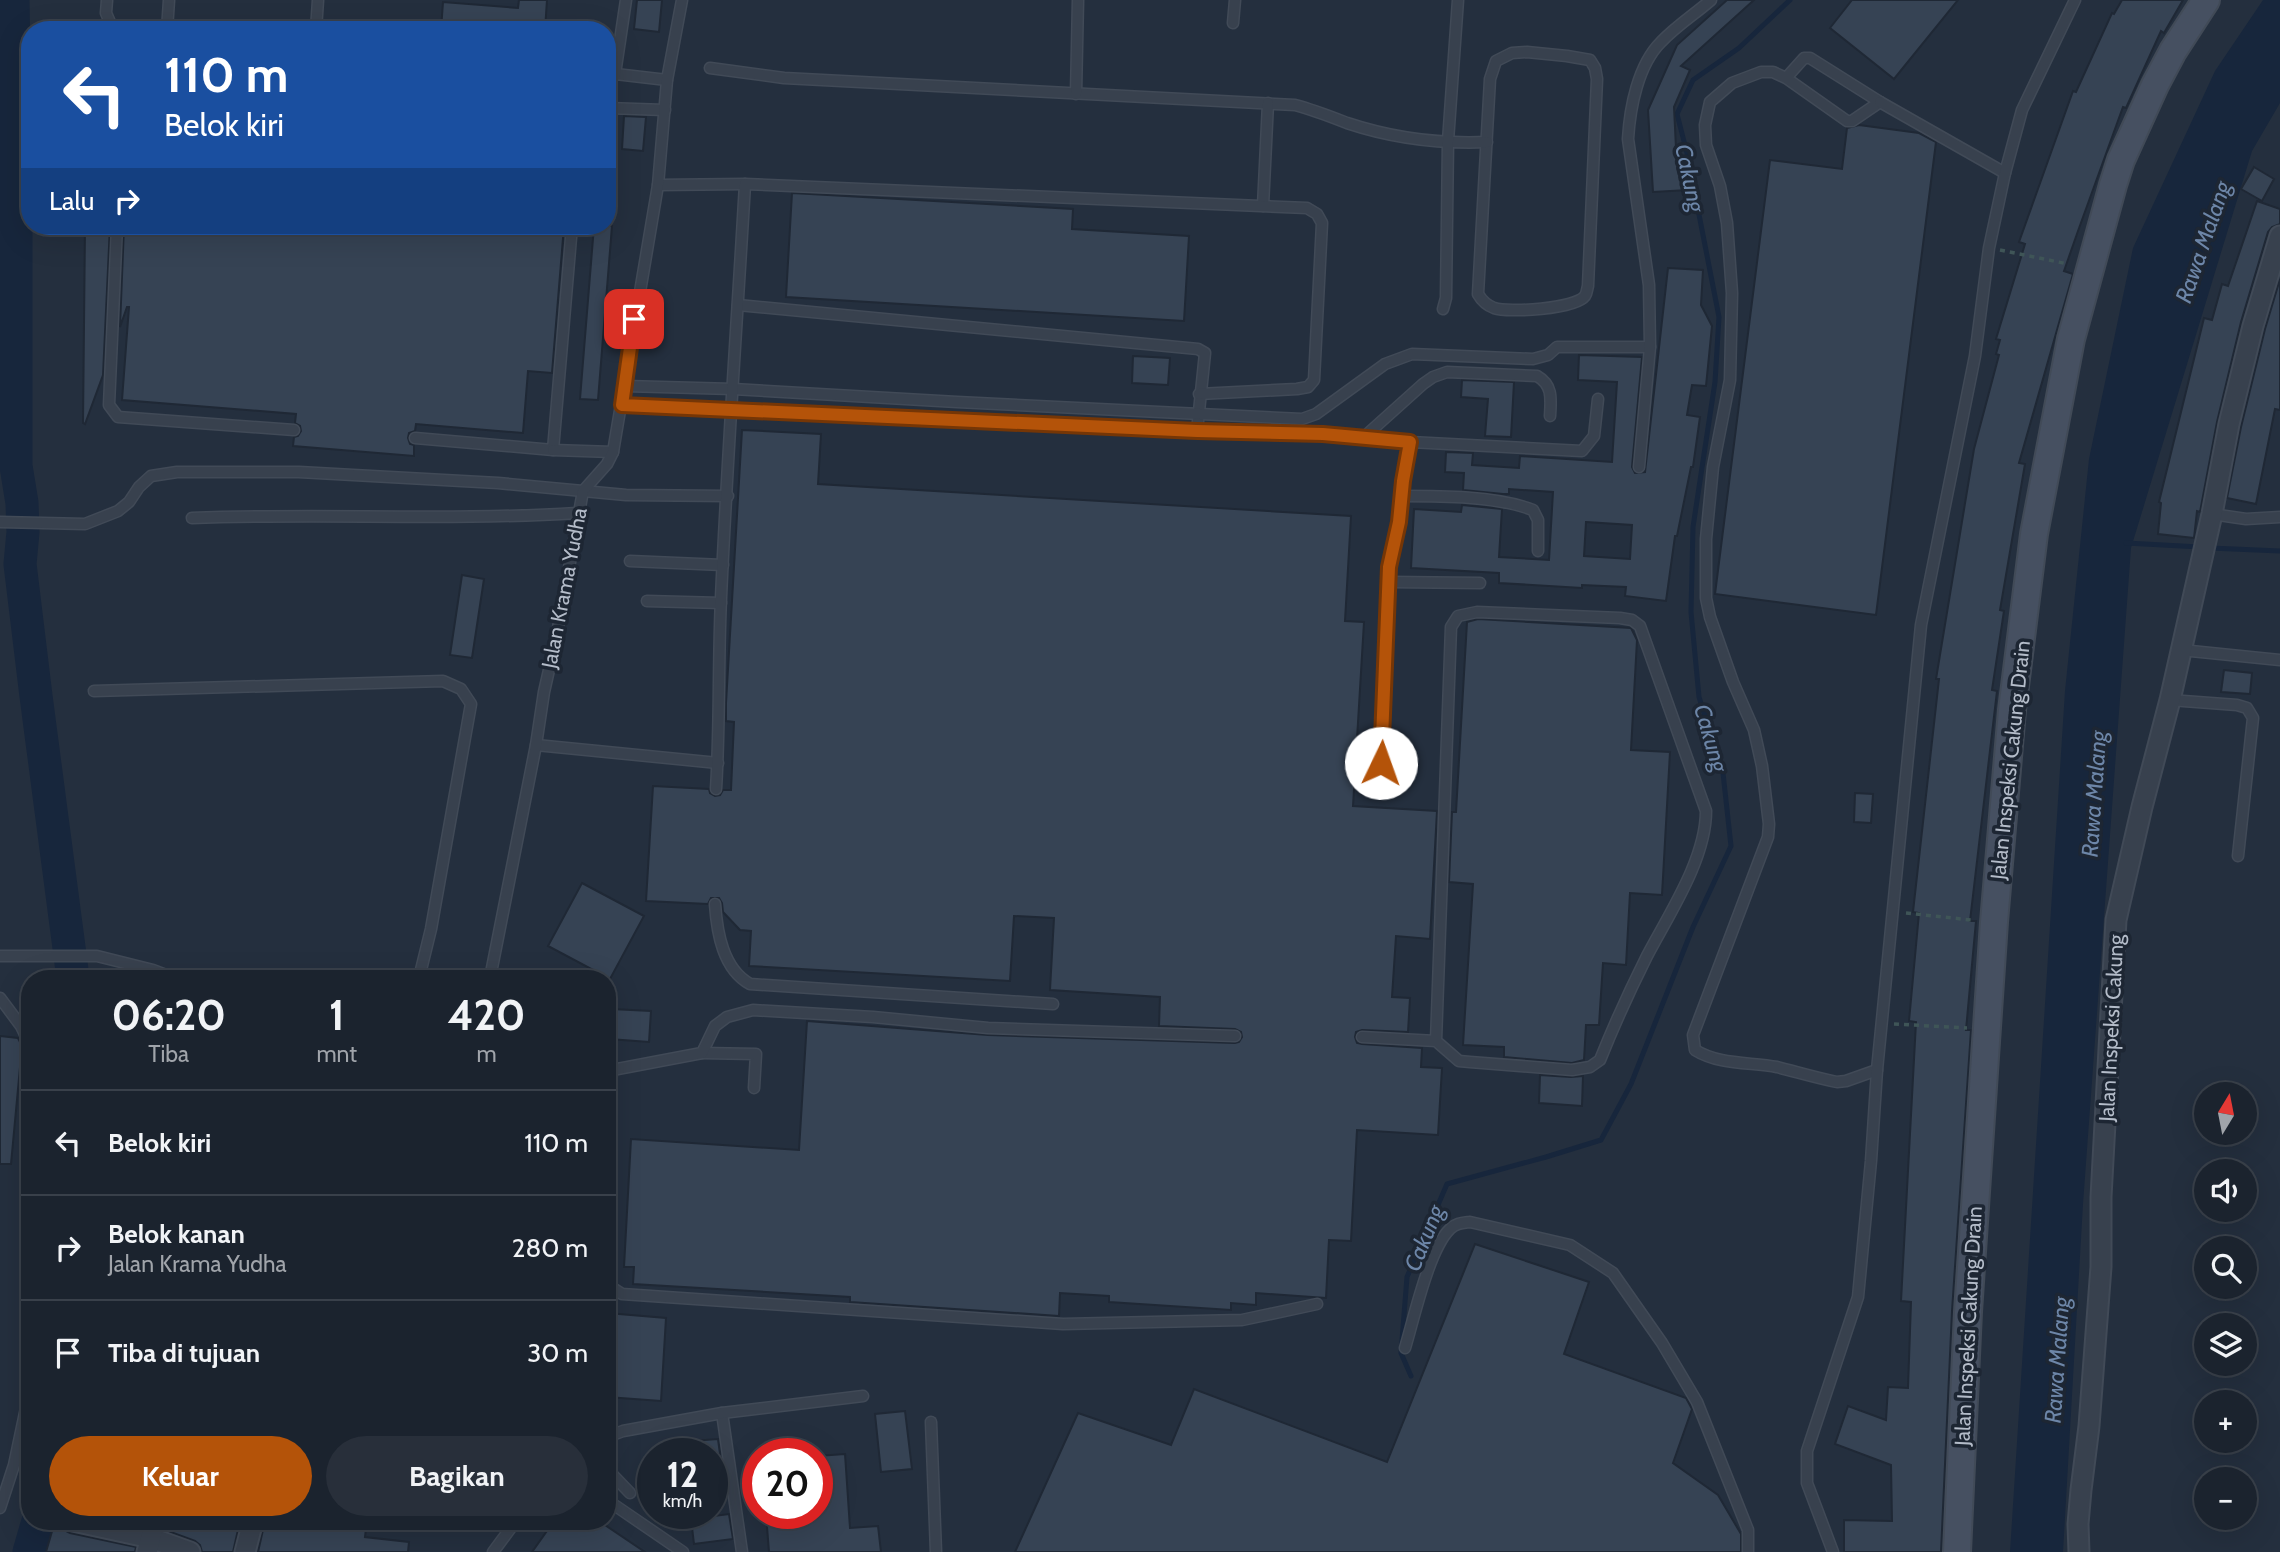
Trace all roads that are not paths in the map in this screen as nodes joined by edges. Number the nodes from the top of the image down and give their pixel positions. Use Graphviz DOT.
graph roads {
  1 [pos="107,0"];
  2 [pos="169,0"];
  3 [pos="318,0"];
  4 [pos="626,0"];
  5 [pos="682,0"];
  6 [pos="1078,0"];
  7 [pos="1235,0"];
  8 [pos="1458,0"];
  9 [pos="1712,0"];
  10 [pos="2075,0"];
  11 [pos="2206,0"];
  12 [pos="109,21"];
  13 [pos="168,21"];
  14 [pos="317,21"];
  15 [pos="1233,23"];
  16 [pos="616,49"];
  17 [pos="710,68"];
  18 [pos="616,75"];
  19 [pos="1786,78"];
  20 [pos="667,80"];
  21 [pos="1076,94"];
  22 [pos="1880,102"];
  23 [pos="1268,103"];
  24 [pos="616,108"];
  25 [pos="665,110"];
  26 [pos="1448,141"];
  27 [pos="1488,142"];
  28 [pos="2005,173"];
  29 [pos="745,184"];
  30 [pos="658,185"];
  31 [pos="1264,206"];
  32 [pos="117,235"];
  33 [pos="571,235"];
  34 [pos="2280,236"];
  35 [pos="738,305"];
  36 [pos="1443,310"];
  37 [pos="1650,348"];
  38 [pos="625,386"];
  39 [pos="733,389"];
  40 [pos="1199,394"];
  41 [pos="1598,399"];
  42 [pos="622,405"];
  43 [pos="731,408"];
  44 [pos="1198,413"];
  45 [pos="1550,416"];
  46 [pos="295,430"];
  47 [pos="1197,431"];
  48 [pos="1364,436"];
  49 [pos="415,438"];
  50 [pos="1410,442"];
  51 [pos="554,450"];
  52 [pos="613,452"];
  53 [pos="1639,467"];
  54 [pos="583,491"];
  55 [pos="727,496"];
  56 [pos="1402,496"];
  57 [pos="578,513"];
  58 [pos="2212,514"];
  59 [pos="2280,517"];
  60 [pos="192,518"];
  61 [pos="0,522"];
  62 [pos="1538,551"];
  63 [pos="630,561"];
  64 [pos="723,565"];
  65 [pos="1390,582"];
  66 [pos="1480,583"];
  67 [pos="647,601"];
  68 [pos="721,603"];
  69 [pos="2181,650"];
  70 [pos="2280,660"];
  71 [pos="94,691"];
  72 [pos="2171,700"];
  73 [pos="536,745"];
  74 [pos="718,762"];
  75 [pos="1381,763"];
  76 [pos="716,789"];
  77 [pos="2238,856"];
  78 [pos="715,904"];
  79 [pos="0,956"];
  80 [pos="153,970"];
  81 [pos="421,970"];
  82 [pos="492,970"];
  83 [pos="0,998"];
  84 [pos="1053,1004"];
  85 [pos="21,1026"];
  86 [pos="1235,1036"];
  87 [pos="1362,1037"];
  88 [pos="1436,1041"];
  89 [pos="702,1053"];
  90 [pos="616,1070"];
  91 [pos="1877,1070"];
  92 [pos="754,1088"];
  93 [pos="616,1290"];
  94 [pos="1317,1304"];
  95 [pos="1405,1348"];
  96 [pos="863,1396"];
  97 [pos="722,1413"];
  98 [pos="931,1422"];
  99 [pos="21,1432"];
  100 [pos="616,1434"];
  101 [pos="616,1478"];
  102 [pos="630,1493"];
  103 [pos="616,1506"];
  104 [pos="0,1508"];
  105 [pos="117,1530"];
  106 [pos="251,1530"];
  107 [pos="509,1530"];
  108 [pos="151,1537"];
  109 [pos="190,1552"];
  110 [pos="245,1552"];
  111 [pos="493,1552"];
  112 [pos="683,1552"];
  113 [pos="742,1552"];
  114 [pos="936,1552"];
  115 [pos="1748,1552"];
  116 [pos="1833,1552"];
  117 [pos="1956,1552"];
  118 [pos="2079,1552"];
  1 -- 12 [label="lane"];
  2 -- 13 [label="lane"];
  3 -- 14 [label="lane"];
  4 -- 16 [label="lane"];
  5 -- 20 [label="lane, Jalan Krama Yudha"];
  6 -- 21 [label="lane"];
  7 -- 15 [label="lane"];
  8 -- 26 [label="lane"];
  9 -- 37 [label="lane"];
  10 -- 28 [label="lane"];
  11 -- 117 [label="street, Jalan Inspeksi Cakung Drain"];
  17 -- 21 [label="lane"];
  18 -- 20 [label="lane"];
  19 -- 22 [label="lane"];
  19 -- 22 [label="lane"];
  19 -- 91 [label="lane"];
  20 -- 25 [label="lane, Jalan Krama Yudha"];
  21 -- 23 [label="lane"];
  22 -- 28 [label="lane"];
  23 -- 26 [label="lane"];
  23 -- 31 [label="lane"];
  24 -- 25 [label="lane"];
  25 -- 30 [label="lane, Jalan Krama Yudha"];
  26 -- 27 [label="lane"];
  26 -- 36 [label="lane"];
  27 -- 27 [label="lane"];
  28 -- 91 [label="lane"];
  29 -- 30 [label="lane"];
  29 -- 31 [label="lane"];
  29 -- 35 [label="lane"];
  30 -- 38 [label="lane, Jalan Krama Yudha"];
  31 -- 40 [label="lane"];
  32 -- 46 [label="lane"];
  33 -- 51 [label="lane"];
  34 -- 58 [label="street"];
  35 -- 39 [label="lane"];
  35 -- 40 [label="lane"];
  37 -- 44 [label="lane"];
  37 -- 53 [label="lane"];
  38 -- 39 [label="lane"];
  38 -- 42 [label="lane, Jalan Krama Yudha"];
  39 -- 43 [label="lane"];
  39 -- 44 [label="lane"];
  40 -- 44 [label="lane"];
  41 -- 50 [label="lane"];
  42 -- 43 [label="lane"];
  42 -- 52 [label="lane, Jalan Krama Yudha"];
  43 -- 47 [label="lane"];
  43 -- 55 [label="lane"];
  44 -- 47 [label="lane"];
  45 -- 48 [label="lane"];
  47 -- 48 [label="lane"];
  48 -- 50 [label="lane"];
  49 -- 51 [label="lane"];
  50 -- 56 [label="lane"];
  51 -- 52 [label="lane"];
  52 -- 54 [label="lane, Jalan Krama Yudha"];
  54 -- 55 [label="lane"];
  54 -- 57 [label="lane, Jalan Krama Yudha"];
  54 -- 61 [label="lane"];
  55 -- 64 [label="lane"];
  56 -- 62 [label="lane"];
  56 -- 65 [label="lane"];
  57 -- 60 [label="lane"];
  57 -- 73 [label="lane, Jalan Krama Yudha"];
  58 -- 59 [label="lane"];
  58 -- 69 [label="street, Jalan Inspeksi Cakung"];
  63 -- 64 [label="lane"];
  64 -- 68 [label="lane"];
  65 -- 66 [label="lane"];
  65 -- 75 [label="lane"];
  67 -- 68 [label="lane"];
  68 -- 74 [label="lane"];
  69 -- 70 [label="lane"];
  69 -- 72 [label="street, Jalan Inspeksi Cakung"];
  71 -- 81 [label="lane"];
  72 -- 77 [label="lane"];
  72 -- 118 [label="street, Jalan Inspeksi Cakung"];
  73 -- 74 [label="lane"];
  73 -- 82 [label="lane, Jalan Krama Yudha"];
  74 -- 76 [label="lane"];
  78 -- 84 [label="lane"];
  79 -- 80 [label="lane"];
  83 -- 85 [label="lane"];
  86 -- 89 [label="lane"];
  87 -- 88 [label="lane"];
  88 -- 88 [label="lane"];
  89 -- 90 [label="lane"];
  89 -- 92 [label="lane"];
  91 -- 116 [label="lane"];
  93 -- 94 [label="lane"];
  95 -- 115 [label="lane"];
  96 -- 97 [label="lane"];
  97 -- 100 [label="lane"];
  97 -- 113 [label="lane"];
  98 -- 114 [label="lane"];
  99 -- 104 [label="lane"];
  101 -- 102 [label="lane"];
  103 -- 112 [label="lane"];
  105 -- 108 [label="street"];
  106 -- 110 [label="street"];
  107 -- 111 [label="lane"];
  108 -- 109 [label="street"];
}
